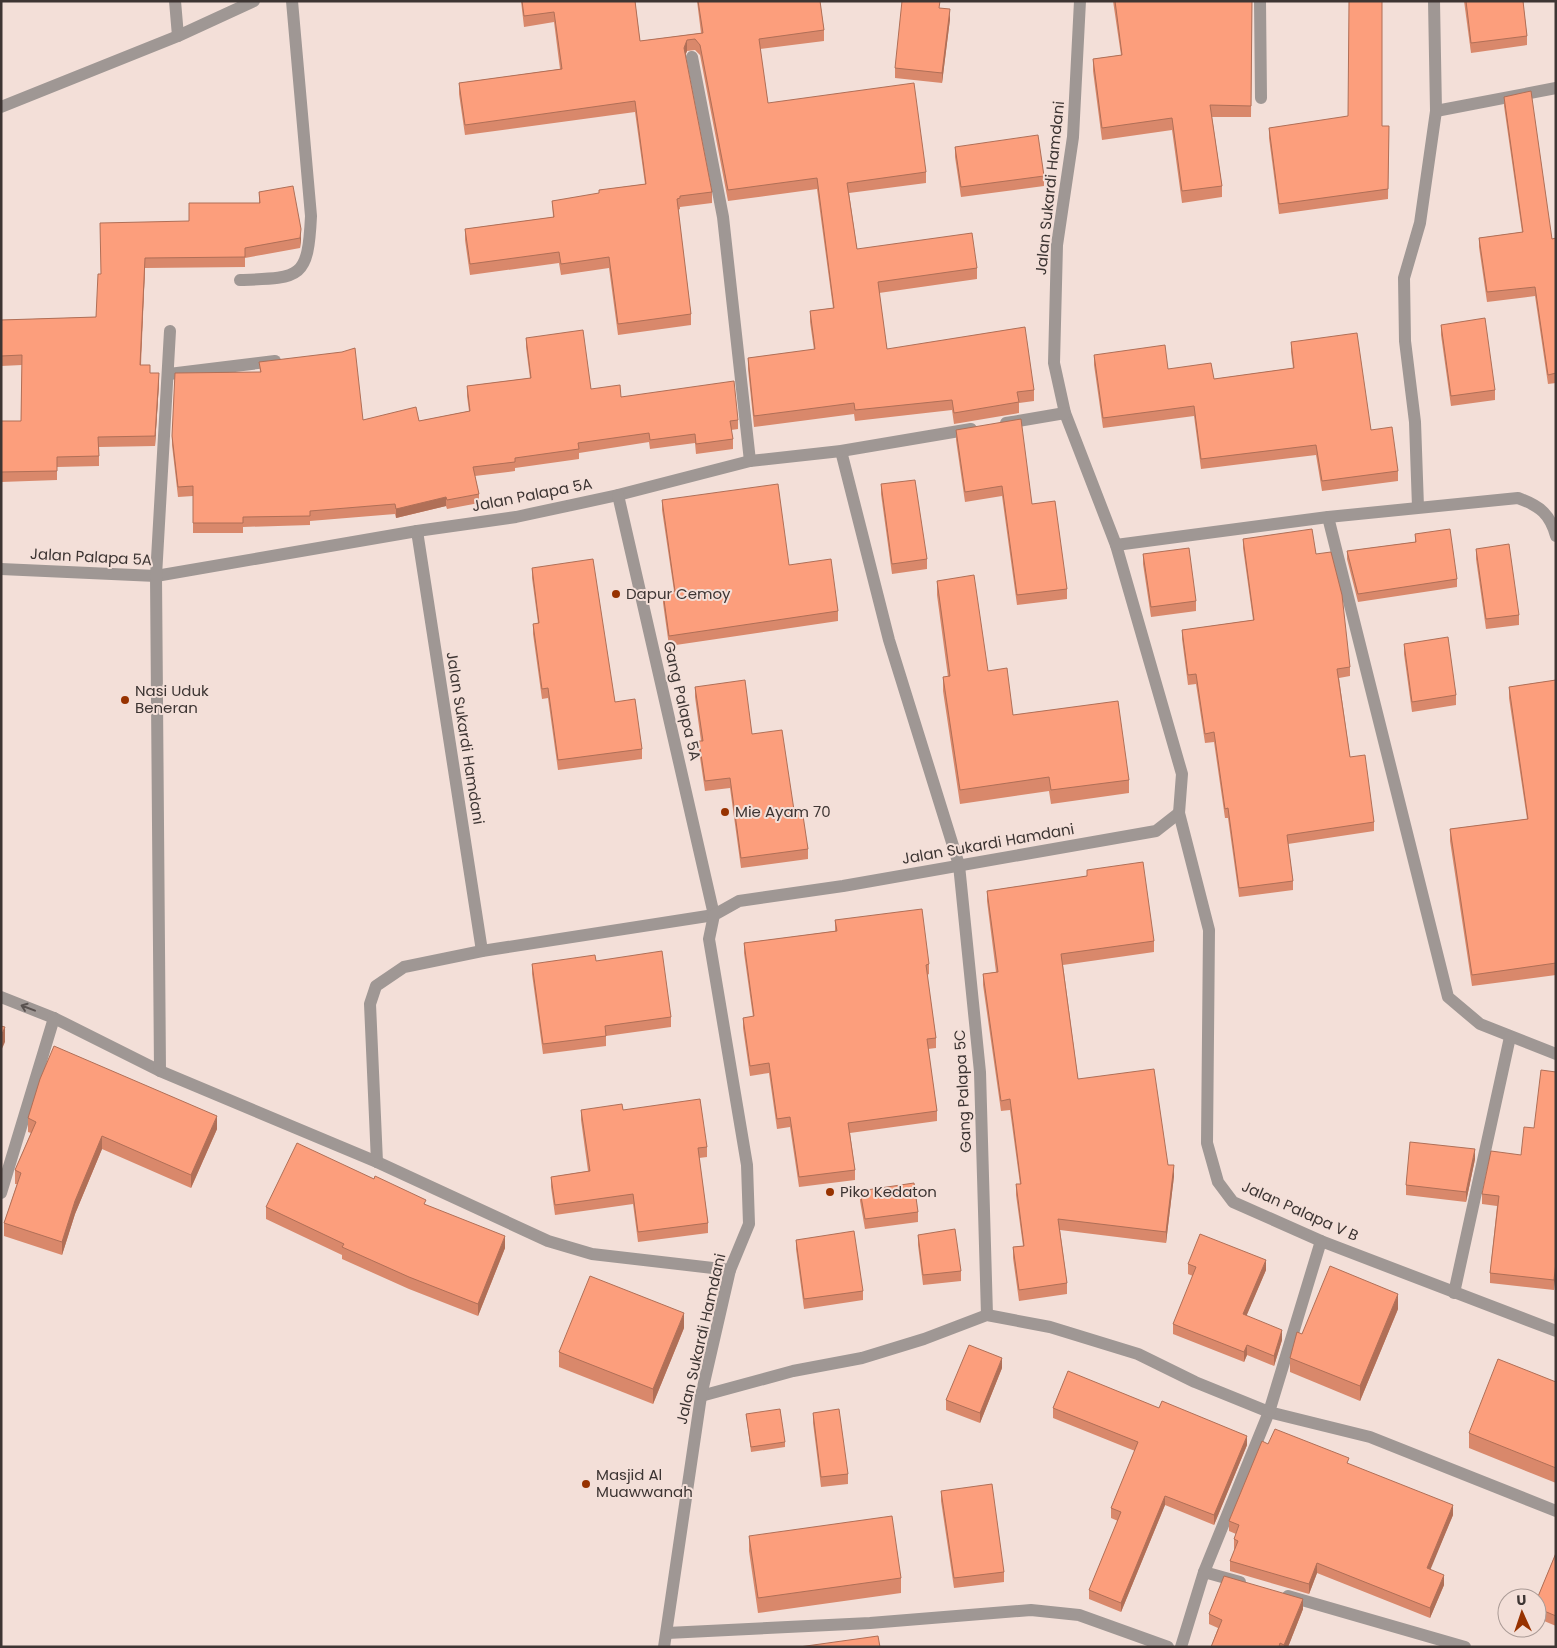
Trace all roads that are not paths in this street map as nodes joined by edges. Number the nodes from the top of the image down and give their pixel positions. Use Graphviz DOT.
graph roads {
  1 [pos="175,1"];
  2 [pos="254,1"];
  3 [pos="292,1"];
  4 [pos="1080,1"];
  5 [pos="1260,1"];
  6 [pos="1434,1"];
  7 [pos="178,36"];
  8 [pos="692,57"];
  9 [pos="1556,88"];
  10 [pos="1261,98"];
  11 [pos="1,107"];
  12 [pos="1436,111"];
  13 [pos="240,280"];
  14 [pos="170,332"];
  15 [pos="284,360"];
  16 [pos="168,374"];
  17 [pos="1065,414"];
  18 [pos="841,451"];
  19 [pos="750,461"];
  20 [pos="618,495"];
  21 [pos="1418,507"];
  22 [pos="1328,517"];
  23 [pos="417,531"];
  24 [pos="1556,536"];
  25 [pos="1116,545"];
  26 [pos="1,569"];
  27 [pos="156,576"];
  28 [pos="1179,813"];
  29 [pos="959,865"];
  30 [pos="714,915"];
  31 [pos="482,951"];
  32 [pos="1,998"];
  33 [pos="54,1018"];
  34 [pos="1510,1036"];
  35 [pos="1556,1054"];
  36 [pos="160,1072"];
  37 [pos="377,1162"];
  38 [pos="1,1193"];
  39 [pos="1321,1241"];
  40 [pos="730,1270"];
  41 [pos="1454,1293"];
  42 [pos="987,1315"];
  43 [pos="1556,1330"];
  44 [pos="701,1396"];
  45 [pos="1269,1412"];
  46 [pos="1556,1511"];
  47 [pos="1204,1572"];
  48 [pos="1251,1586"];
  49 [pos="1280,1594"];
  50 [pos="667,1633"];
  51 [pos="664,1647"];
  52 [pos="1168,1647"];
  53 [pos="1181,1647"];
  54 [pos="1464,1647"];
  1 -- 7 [label="street"];
  2 -- 7 [label="street"];
  3 -- 13 [label="street"];
  4 -- 17 [label="street, Jalan Sukardi Hamdani"];
  5 -- 10 [label="street"];
  6 -- 12 [label="street"];
  7 -- 11 [label="street"];
  8 -- 19 [label="street"];
  9 -- 12 [label="street"];
  12 -- 21 [label="street"];
  14 -- 16 [label="street"];
  15 -- 16 [label="street"];
  16 -- 27 [label="street"];
  17 -- 18 [label="street, Jalan Palapa 5A"];
  17 -- 25 [label="street, Jalan Sukardi Hamdani"];
  18 -- 19 [label="street, Jalan Palapa 5A"];
  18 -- 29 [label="street, Gang Palapa 5C"];
  19 -- 20 [label="street, Jalan Palapa 5A"];
  20 -- 23 [label="street, Jalan Palapa 5A"];
  20 -- 30 [label="street, Gang Palapa 5A"];
  21 -- 22 [label="street"];
  21 -- 24 [label="street"];
  22 -- 25 [label="street"];
  22 -- 34 [label="street"];
  23 -- 27 [label="street, Jalan Palapa 5A"];
  23 -- 31 [label="street, Jalan Sukardi Hamdani"];
  25 -- 28 [label="street, Jalan Sukardi Hamdani"];
  26 -- 27 [label="street, Jalan Palapa 5A"];
  27 -- 36 [label="street"];
  28 -- 29 [label="street, Jalan Sukardi Hamdani"];
  28 -- 39 [label="street, Jalan Palapa V B"];
  29 -- 30 [label="street, Jalan Sukardi Hamdani"];
  29 -- 42 [label="street, Gang Palapa 5C"];
  30 -- 31 [label="street"];
  30 -- 40 [label="street, Jalan Sukardi Hamdani"];
  31 -- 37 [label="street"];
  33 -- 32 [label="street, one-way"];
  33 -- 36 [label="street"];
  33 -- 38 [label="street"];
  34 -- 35 [label="street"];
  34 -- 41 [label="street"];
  36 -- 37 [label="street"];
  37 -- 40 [label="street"];
  39 -- 41 [label="street, Jalan Palapa V B"];
  39 -- 45 [label="street"];
  40 -- 44 [label="street, Jalan Sukardi Hamdani"];
  41 -- 43 [label="street, Jalan Palapa V B"];
  42 -- 44 [label="street"];
  42 -- 45 [label="street"];
  44 -- 50 [label="street, Jalan Sukardi Hamdani"];
  45 -- 46 [label="street"];
  45 -- 47 [label="street"];
  47 -- 48 [label="street"];
  47 -- 53 [label="street"];
  49 -- 54 [label="street"];
  50 -- 51 [label="street, Jalan Sukardi Hamdani"];
  50 -- 52 [label="street"];
}
